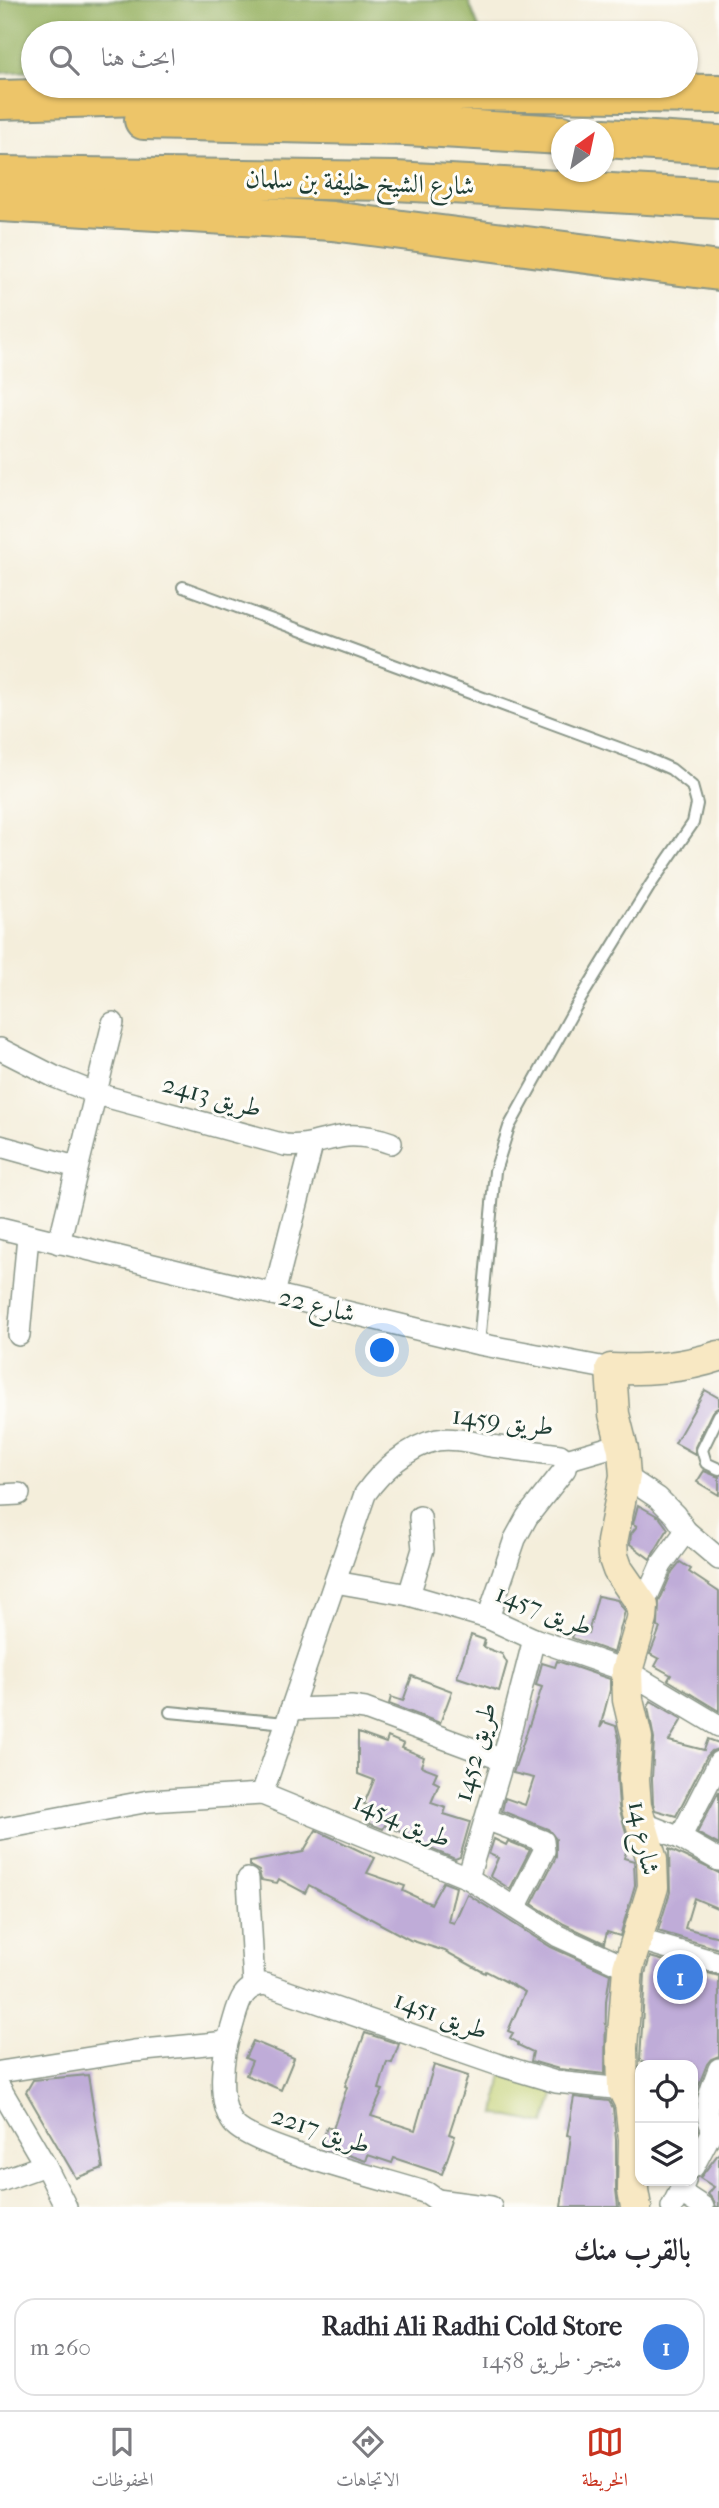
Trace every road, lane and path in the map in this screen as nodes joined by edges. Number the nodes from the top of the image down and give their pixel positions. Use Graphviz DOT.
graph roads {
  1 [pos="698,94"];
  2 [pos="719,94"];
  3 [pos="69,98"];
  4 [pos="0,100"];
  5 [pos="0,118"];
  6 [pos="551,134"];
  7 [pos="614,139"];
  8 [pos="719,145"];
  9 [pos="0,176"];
  10 [pos="719,198"];
  11 [pos="0,202"];
  12 [pos="719,271"];
  13 [pos="183,587"];
  14 [pos="113,1023"];
  15 [pos="0,1049"];
  16 [pos="97,1094"];
  17 [pos="391,1143"];
  18 [pos="313,1145"];
  19 [pos="0,1146"];
  20 [pos="76,1167"];
  21 [pos="0,1228"];
  22 [pos="28,1236"];
  23 [pos="59,1243"];
  24 [pos="275,1294"];
  25 [pos="19,1335"];
  26 [pos="480,1344"];
  27 [pos="719,1356"];
  28 [pos="611,1369"];
  29 [pos="719,1415"];
  30 [pos="621,1444"];
  31 [pos="566,1460"];
  32 [pos="719,1469"];
  33 [pos="625,1476"];
  34 [pos="420,1517"];
  35 [pos="686,1531"];
  36 [pos="719,1559"];
  37 [pos="335,1582"];
  38 [pos="409,1595"];
  39 [pos="643,1605"];
  40 [pos="488,1618"];
  41 [pos="534,1639"];
  42 [pos="627,1671"];
  43 [pos="170,1712"];
  44 [pos="289,1716"];
  45 [pos="719,1726"];
  46 [pos="503,1760"];
  47 [pos="719,1762"];
  48 [pos="262,1794"];
  49 [pos="486,1819"];
  50 [pos="640,1822"];
  51 [pos="0,1829"];
  52 [pos="680,1838"];
  53 [pos="719,1860"];
  54 [pos="468,1878"];
  55 [pos="248,1879"];
  56 [pos="515,1908"];
  57 [pos="637,1939"];
  58 [pos="719,1963"];
  59 [pos="628,1968"];
  60 [pos="250,1988"];
  61 [pos="227,2042"];
  62 [pos="719,2069"];
  63 [pos="0,2072"];
  64 [pos="0,2088"];
  65 [pos="623,2089"];
  66 [pos="635,2118"];
  67 [pos="636,2123"];
  68 [pos="708,2132"];
  69 [pos="698,2155"];
  70 [pos="45,2165"];
  71 [pos="0,2181"];
  72 [pos="679,2193"];
  73 [pos="439,2204"];
  74 [pos="66,2207"];
  75 [pos="491,2207"];
  76 [pos="636,2207"];
  77 [pos="703,2207"];
  1 -- 2 [label="highway"];
  3 -- 4 [label="highway"];
  5 -- 6 [label="highway"];
  7 -- 8 [label="highway"];
  9 -- 10 [label="highway, شارع الشيخ خليفة بن سلمان"];
  11 -- 12 [label="highway"];
  13 -- 26 [label="lane"];
  14 -- 16 [label="street"];
  15 -- 16 [label="street, طريق 2413"];
  16 -- 18 [label="street, طريق 2413"];
  16 -- 20 [label="street"];
  17 -- 18 [label="street, طريق 2413"];
  18 -- 24 [label="street"];
  19 -- 20 [label="street"];
  20 -- 23 [label="street"];
  21 -- 22 [label="street, شارع 22"];
  22 -- 23 [label="street, شارع 22"];
  22 -- 25 [label="street"];
  23 -- 24 [label="street, شارع 22"];
  24 -- 26 [label="street, شارع 22"];
  26 -- 28 [label="street, شارع 22"];
  27 -- 28 [label="street, شارع 22"];
  28 -- 30 [label="street"];
  29 -- 32 [label="lane"];
  30 -- 31 [label="street"];
  30 -- 33 [label="street"];
  31 -- 37 [label="street, طريق 1459"];
  31 -- 40 [label="street, طريق 1459"];
  33 -- 35 [label="street"];
  33 -- 39 [label="street"];
  34 -- 38 [label="street"];
  35 -- 36 [label="street"];
  35 -- 39 [label="street"];
  37 -- 38 [label="street, طريق 1457"];
  37 -- 44 [label="street, طريق 1459"];
  38 -- 40 [label="street, طريق 1457"];
  39 -- 42 [label="street, شارع 14"];
  40 -- 41 [label="street, طريق 1457"];
  41 -- 42 [label="street, طريق 1457"];
  41 -- 46 [label="street, طريق 1452"];
  42 -- 45 [label="street, طريق 1457"];
  42 -- 50 [label="street, شارع 14"];
  43 -- 44 [label="lane"];
  44 -- 46 [label="street"];
  44 -- 48 [label="street, طريق 1459"];
  46 -- 49 [label="street, طريق 1452"];
  47 -- 52 [label="street"];
  48 -- 51 [label="street"];
  48 -- 54 [label="street, طريق 1454"];
  49 -- 54 [label="street, طريق 1452"];
  49 -- 56 [label="street, طريق 1454"];
  50 -- 52 [label="street"];
  50 -- 57 [label="street, شارع 14"];
  52 -- 53 [label="street"];
  54 -- 56 [label="street, طريق 1454"];
  55 -- 60 [label="street"];
  56 -- 59 [label="street, طريق 1454"];
  57 -- 58 [label="street"];
  57 -- 59 [label="street, شارع 14"];
  59 -- 65 [label="street, شارع 14"];
  60 -- 61 [label="street, طريق 2217"];
  60 -- 65 [label="street, طريق 1451"];
  61 -- 63 [label="street"];
  61 -- 73 [label="street, طريق 2217"];
  62 -- 68 [label="street"];
  64 -- 70 [label="street"];
  65 -- 66 [label="street, شارع 14"];
  67 -- 76 [label="street, شارع 14"];
  68 -- 69 [label="street"];
  70 -- 71 [label="street"];
  70 -- 74 [label="street"];
  72 -- 77 [label="street"];
  73 -- 75 [label="street, طريق 2217"];
}
